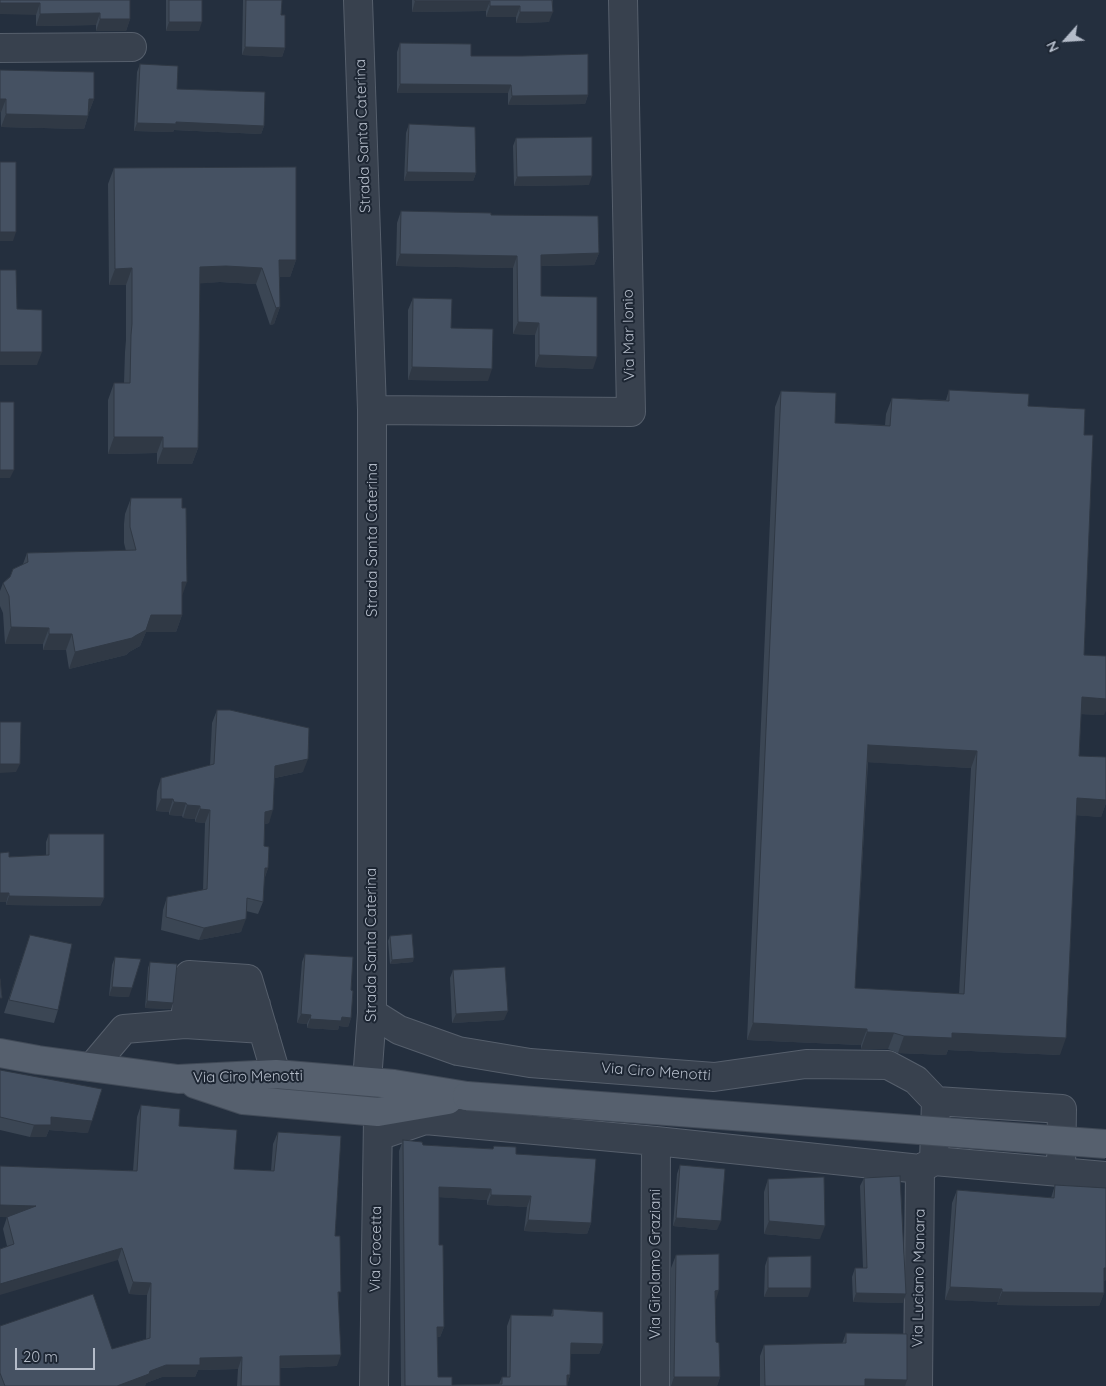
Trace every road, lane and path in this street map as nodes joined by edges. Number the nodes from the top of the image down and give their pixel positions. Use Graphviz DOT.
graph roads {
  1 [pos="358,0"];
  2 [pos="623,0"];
  3 [pos="132,47"];
  4 [pos="0,48"];
  5 [pos="372,410"];
  6 [pos="372,1013"];
  7 [pos="0,1053"];
  8 [pos="92,1067"];
  9 [pos="276,1074"];
  10 [pos="178,1079"];
  11 [pos="367,1081"];
  12 [pos="467,1096"];
  13 [pos="936,1101"];
  14 [pos="378,1124"];
  15 [pos="656,1141"];
  16 [pos="1106,1144"];
  17 [pos="927,1165"];
  18 [pos="1060,1172"];
  19 [pos="1106,1176"];
  20 [pos="374,1386"];
  21 [pos="655,1386"];
  22 [pos="918,1386"];
  1 -- 5 [label="street, Strada Santa Caterina"];
  2 -- 5 [label="street, Via Mar Ionio"];
  3 -- 4 [label="street"];
  5 -- 6 [label="street, Strada Santa Caterina"];
  6 -- 11 [label="street, Strada Santa Caterina"];
  6 -- 13 [label="street, Via Ciro Menotti"];
  7 -- 8 [label="main road, Via Ciro Menotti"];
  8 -- 9 [label="street"];
  8 -- 10 [label="main road, Via Ciro Menotti"];
  9 -- 10 [label="main road, Via Ciro Menotti"];
  9 -- 11 [label="main road, Via Ciro Menotti"];
  10 -- 14 [label="main road, Via Ciro Menotti"];
  11 -- 12 [label="main road, Via Ciro Menotti"];
  12 -- 14 [label="main road, Via Ciro Menotti"];
  12 -- 16 [label="main road, Via Ciro Menotti, bridge"];
  13 -- 17 [label="street"];
  13 -- 18 [label="street"];
  14 -- 15 [label="street, Via Ciro Menotti"];
  14 -- 20 [label="street, Via Crocetta"];
  15 -- 17 [label="street, Via Ciro Menotti"];
  15 -- 21 [label="street, Via Girolamo Graziani"];
  17 -- 18 [label="street, Via Ciro Menotti"];
  17 -- 22 [label="street, Via Luciano Manara"];
  18 -- 19 [label="street, Via Ciro Menotti"];
}
